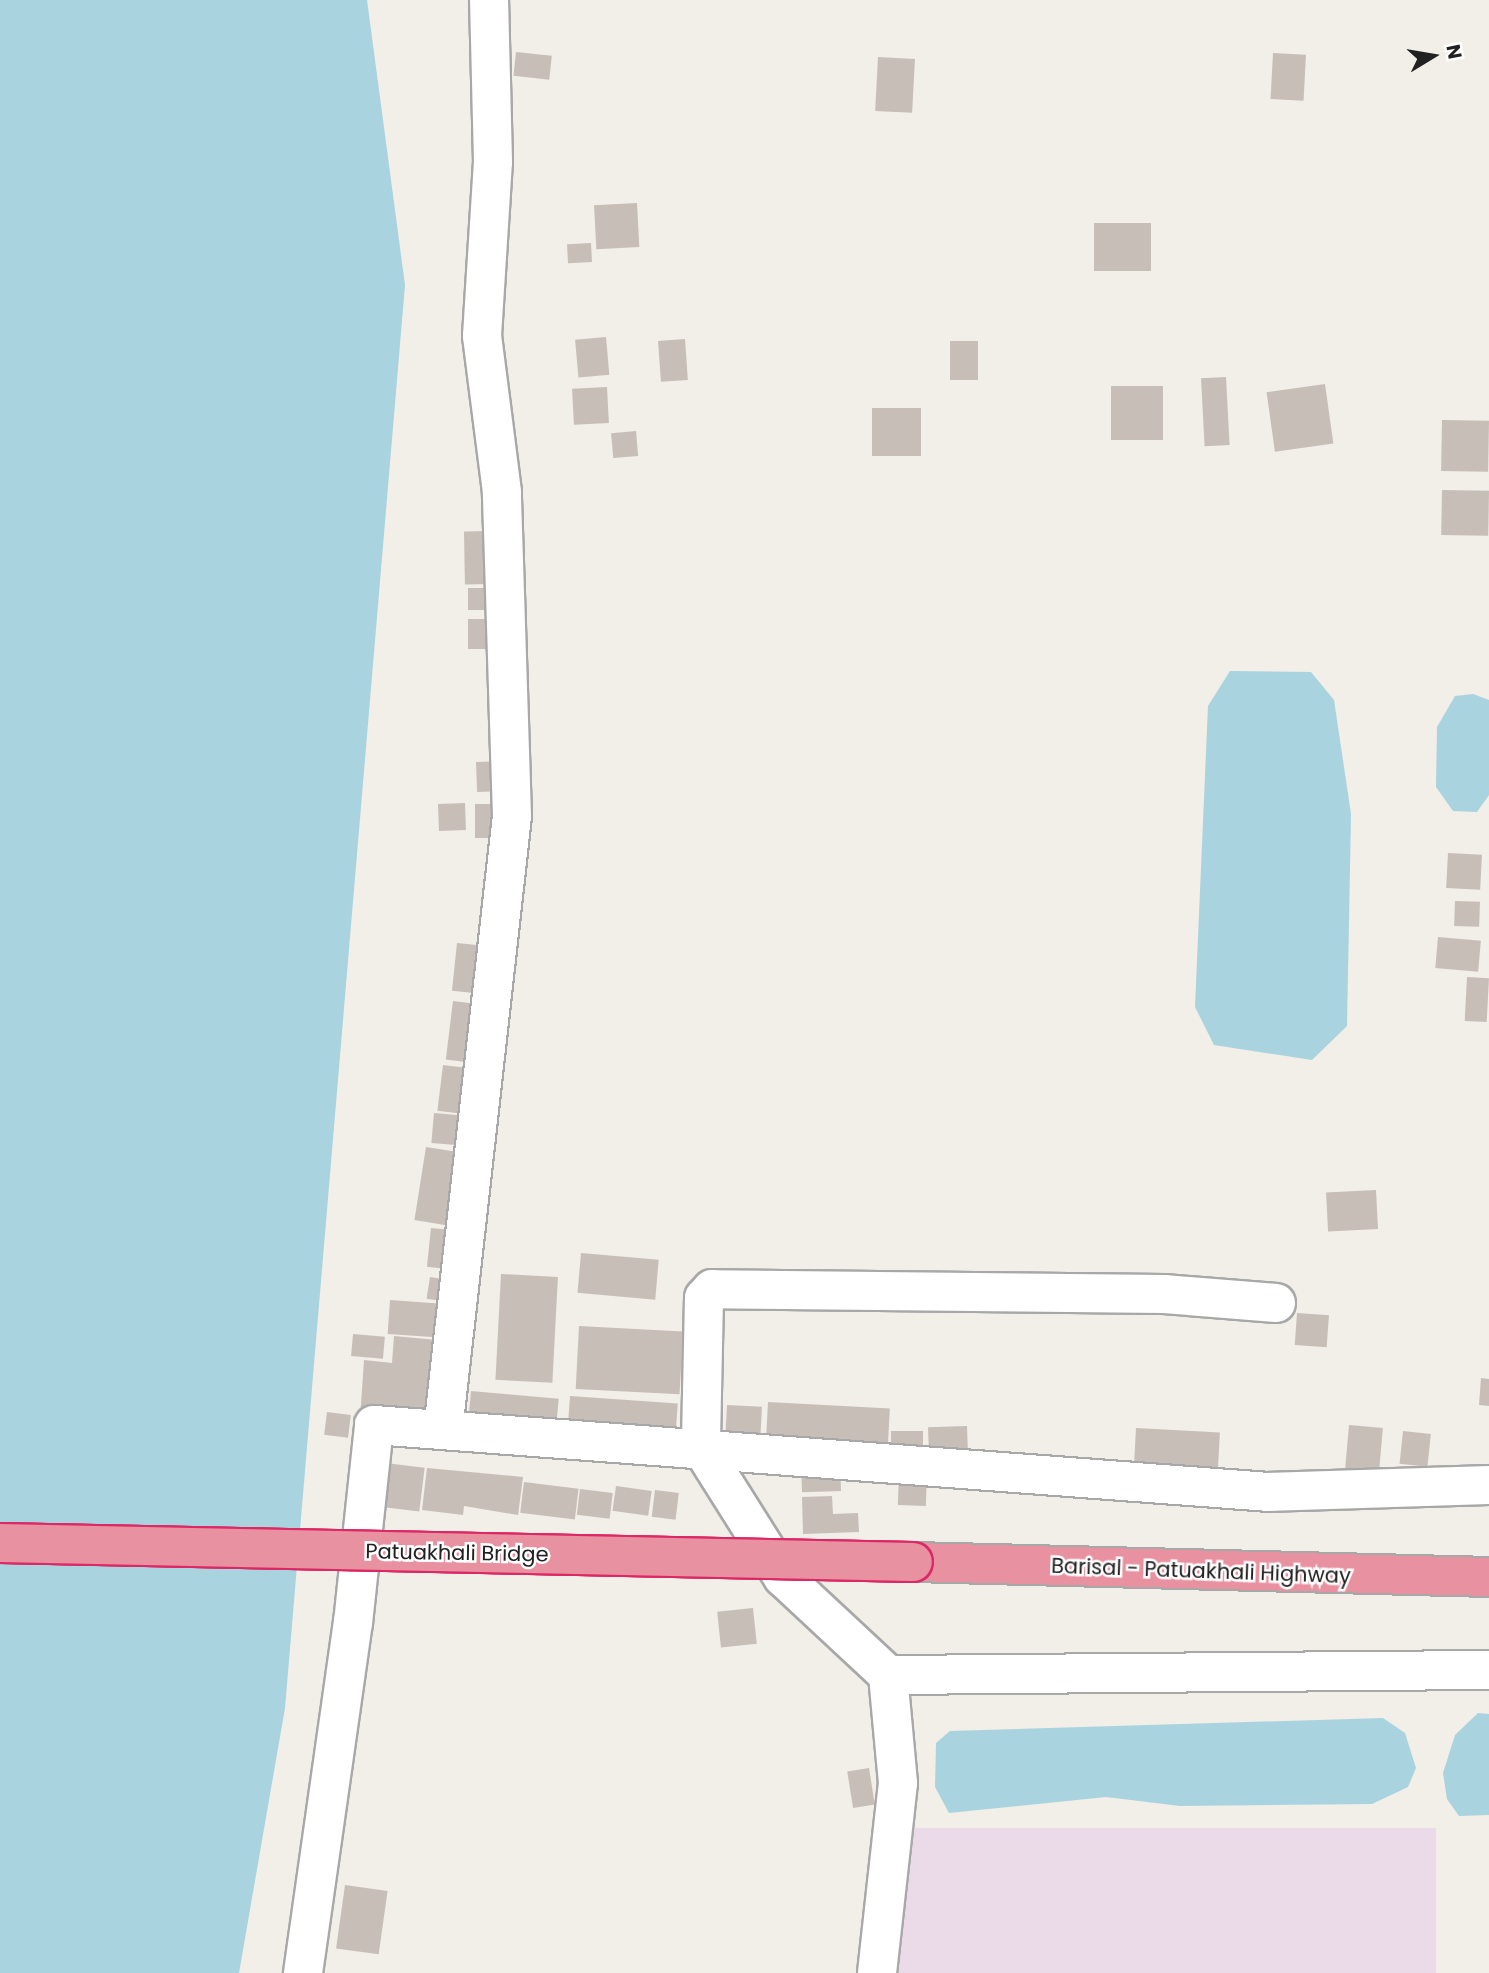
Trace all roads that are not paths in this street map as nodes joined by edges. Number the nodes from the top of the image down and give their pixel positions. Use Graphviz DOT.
graph roads {
  1 [pos="489,0"];
  2 [pos="1276,1303"];
  3 [pos="443,1430"];
  4 [pos="701,1447"];
  5 [pos="1489,1485"];
  6 [pos="0,1544"];
  7 [pos="913,1562"];
  8 [pos="1489,1577"];
  9 [pos="1489,1670"];
  10 [pos="888,1675"];
  11 [pos="303,1973"];
  12 [pos="877,1973"];
  1 -- 3 [label="street"];
  2 -- 4 [label="street"];
  3 -- 4 [label="street"];
  3 -- 11 [label="street"];
  4 -- 5 [label="street"];
  4 -- 10 [label="street"];
  6 -- 7 [label="highway, Patuakhali Bridge, bridge"];
  7 -- 8 [label="highway, Barisal - Patuakhali Highway"];
  9 -- 10 [label="street"];
  10 -- 12 [label="street"];
}
